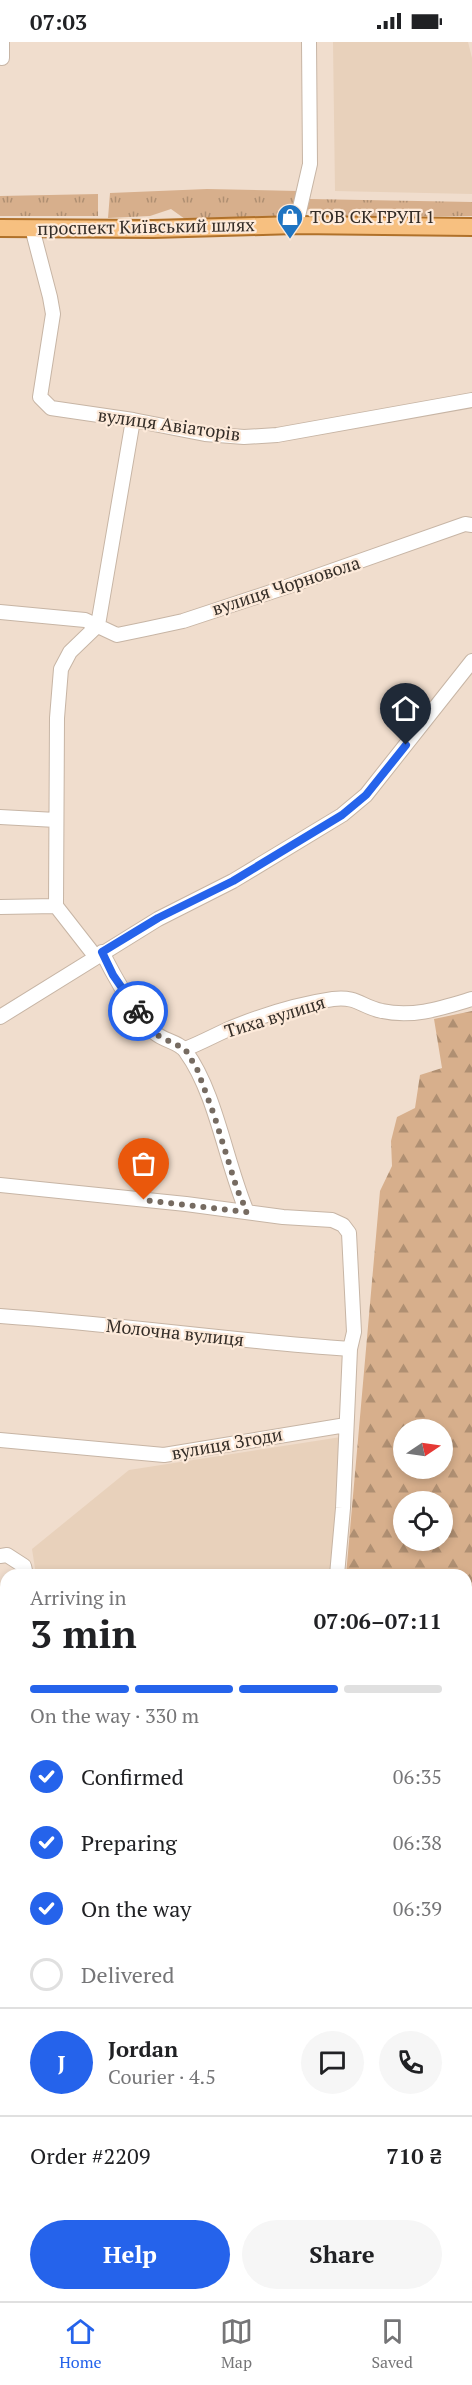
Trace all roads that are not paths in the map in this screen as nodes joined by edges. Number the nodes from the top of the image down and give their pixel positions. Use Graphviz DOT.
graph roads {
  1 [pos="2,42"];
  2 [pos="309,42"];
  3 [pos="2,58"];
  4 [pos="296,225"];
  5 [pos="472,227"];
  6 [pos="0,228"];
  7 [pos="32,228"];
  8 [pos="472,400"];
  9 [pos="133,420"];
  10 [pos="472,525"];
  11 [pos="0,612"];
  12 [pos="98,625"];
  13 [pos="472,661"];
  14 [pos="0,817"];
  15 [pos="56,820"];
  16 [pos="56,906"];
  17 [pos="0,907"];
  18 [pos="98,954"];
  19 [pos="472,999"];
  20 [pos="0,1017"];
  21 [pos="185,1049"];
  22 [pos="0,1185"];
  23 [pos="247,1212"];
  24 [pos="0,1316"];
  25 [pos="350,1349"];
  26 [pos="346,1425"];
  27 [pos="0,1440"];
  28 [pos="0,1556"];
  29 [pos="25,1569"];
  30 [pos="338,1569"];
  1 -- 3 [label="street"];
  2 -- 4 [label="street"];
  4 -- 5 [label="main road, проспект Київський шлях"];
  4 -- 7 [label="main road, проспект Київський шлях"];
  6 -- 7 [label="main road, проспект Київський шлях"];
  7 -- 9 [label="street, вулиця Авіаторів"];
  8 -- 9 [label="street, вулиця Авіаторів"];
  9 -- 12 [label="street"];
  10 -- 12 [label="street, вулиця Чорновола"];
  11 -- 12 [label="street, вулиця Чорновола"];
  12 -- 15 [label="street"];
  13 -- 18 [label="street"];
  14 -- 15 [label="street"];
  15 -- 16 [label="street"];
  16 -- 17 [label="street"];
  16 -- 18 [label="street"];
  18 -- 20 [label="street"];
  18 -- 21 [label="street"];
  19 -- 21 [label="street, Тиха вулиця"];
  21 -- 23 [label="street"];
  22 -- 23 [label="street"];
  23 -- 25 [label="street"];
  24 -- 25 [label="street, Молочна вулиця"];
  25 -- 26 [label="street"];
  26 -- 27 [label="street, вулиця Згоди"];
  26 -- 30 [label="street"];
  28 -- 29 [label="street"];
}
